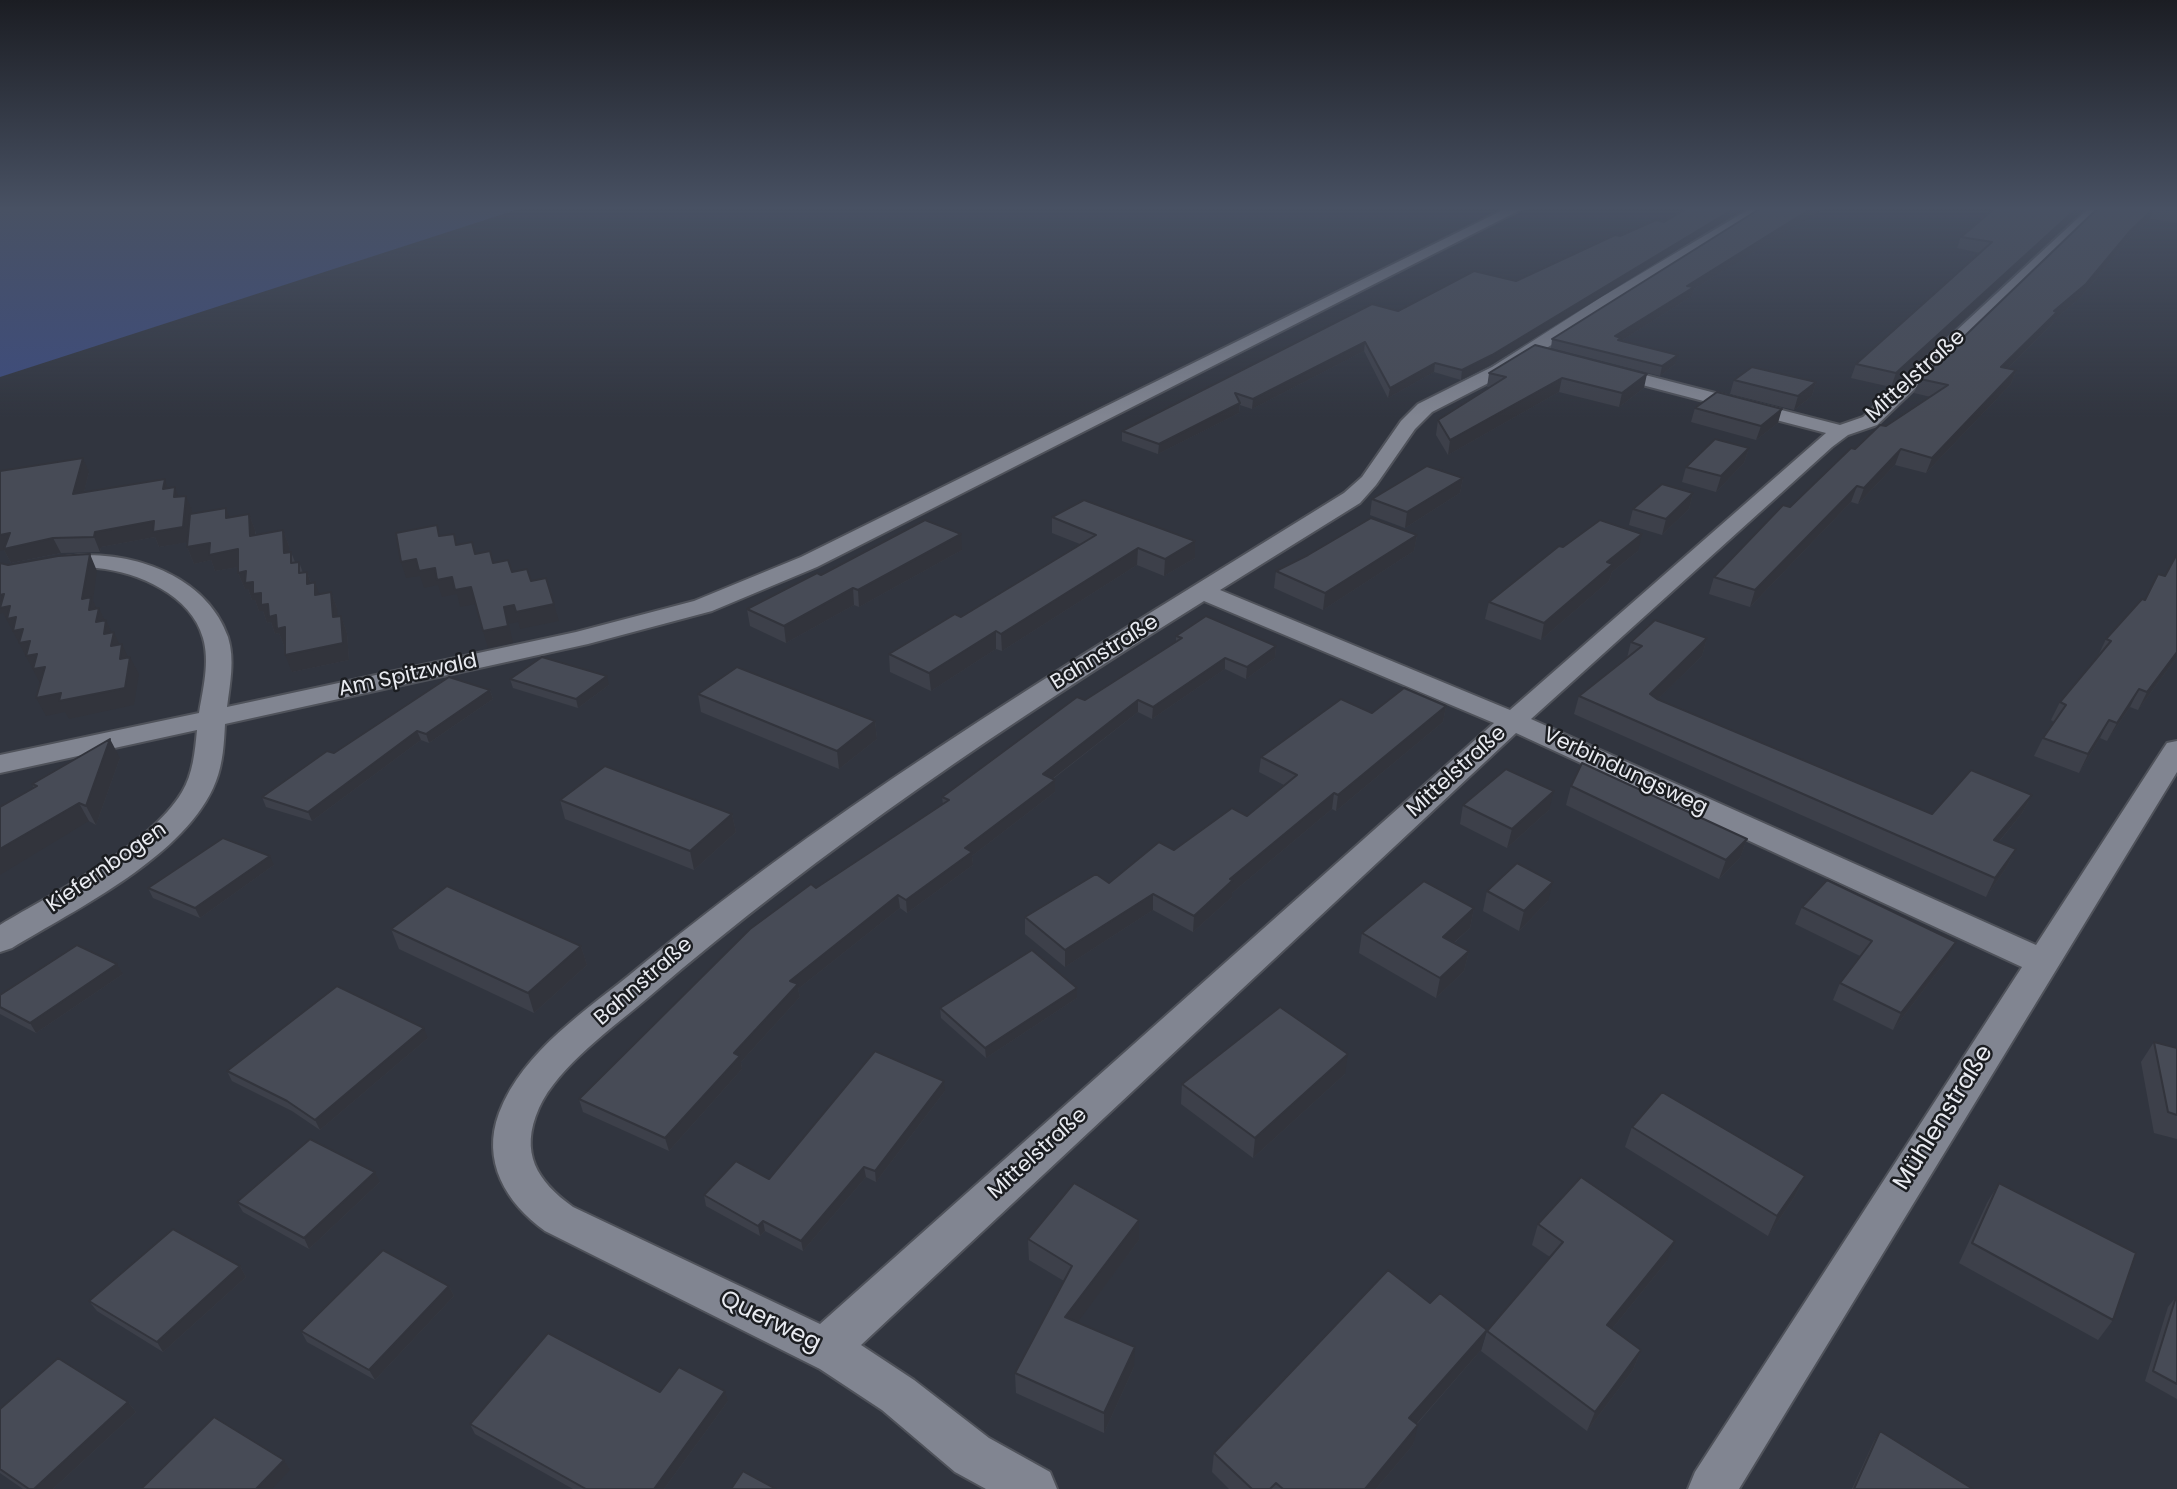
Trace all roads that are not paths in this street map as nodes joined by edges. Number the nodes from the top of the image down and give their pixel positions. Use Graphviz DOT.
graph roads {
  1 [pos="1379,277"];
  2 [pos="1645,277"];
  3 [pos="2024,277"];
  4 [pos="1532,351"];
  5 [pos="1559,358"];
  6 [pos="1586,365"];
  7 [pos="1841,431"];
  8 [pos="29,570"];
  9 [pos="1203,592"];
  10 [pos="212,718"];
  11 [pos="1513,721"];
  12 [pos="2177,748"];
  13 [pos="0,764"];
  14 [pos="0,940"];
  15 [pos="2042,962"];
  16 [pos="512,1160"];
  17 [pos="825,1349"];
  18 [pos="1033,1489"];
  19 [pos="1712,1489"];
  1 -- 10 [label="street, Am Spitzwald"];
  2 -- 4 [label="street, Bahnstraße"];
  3 -- 7 [label="street, Mittelstraße"];
  4 -- 5 [label="street"];
  4 -- 9 [label="street, Bahnstraße"];
  6 -- 7 [label="street"];
  7 -- 11 [label="street, Mittelstraße"];
  8 -- 10 [label="street, Kiefernbogen"];
  9 -- 11 [label="street, Verbindungsweg"];
  9 -- 16 [label="street, Bahnstraße"];
  10 -- 13 [label="street, Am Spitzwald"];
  10 -- 14 [label="street, Kiefernbogen"];
  11 -- 15 [label="street, Verbindungsweg"];
  11 -- 17 [label="street, Mittelstraße"];
  12 -- 15 [label="street, Mühlenstraße"];
  15 -- 19 [label="street, Mühlenstraße"];
  16 -- 17 [label="street, Querweg"];
  17 -- 18 [label="street, Querweg"];
}
